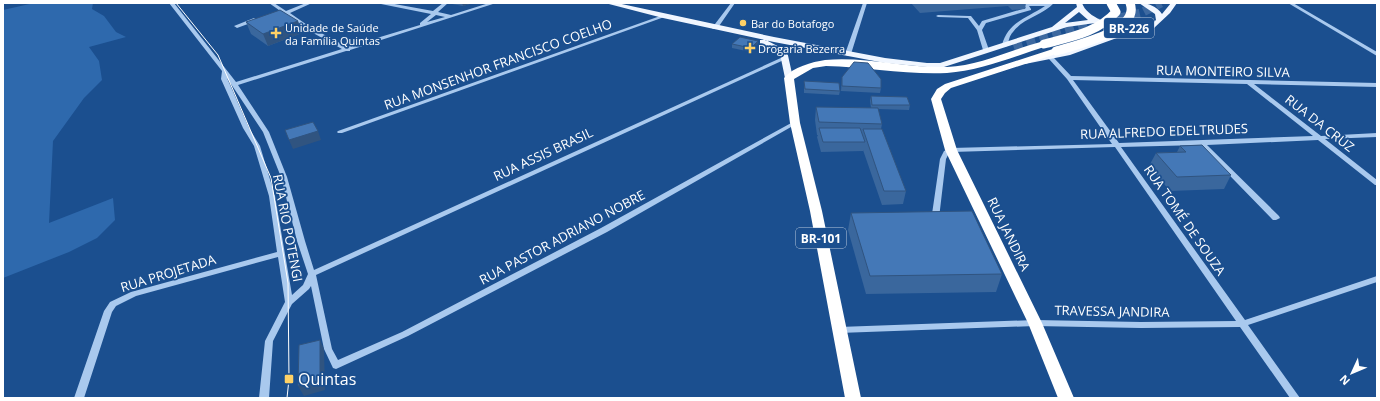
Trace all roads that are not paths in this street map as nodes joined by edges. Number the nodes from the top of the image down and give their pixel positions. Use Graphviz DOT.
graph roads {
  1 [pos="171,3"];
  2 [pos="271,3"];
  3 [pos="310,3"];
  4 [pos="381,3"];
  5 [pos="446,3"];
  6 [pos="494,3"];
  7 [pos="608,3"];
  8 [pos="733,3"];
  9 [pos="865,3"];
  10 [pos="1111,3"];
  11 [pos="1130,3"];
  12 [pos="1142,3"];
  13 [pos="1174,3"];
  14 [pos="1290,3"];
  15 [pos="1024,4"];
  16 [pos="1051,4"];
  17 [pos="1079,5"];
  18 [pos="285,12"];
  19 [pos="276,13"];
  20 [pos="436,13"];
  21 [pos="452,16"];
  22 [pos="664,16"];
  23 [pos="938,16"];
  24 [pos="262,18"];
  25 [pos="1160,20"];
  26 [pos="1096,21"];
  27 [pos="237,26"];
  28 [pos="418,27"];
  29 [pos="715,28"];
  30 [pos="1053,29"];
  31 [pos="1138,29"];
  32 [pos="979,30"];
  33 [pos="1009,46"];
  34 [pos="348,50"];
  35 [pos="986,50"];
  36 [pos="1375,52"];
  37 [pos="848,54"];
  38 [pos="1054,55"];
  39 [pos="785,58"];
  40 [pos="949,70"];
  41 [pos="225,71"];
  42 [pos="789,78"];
  43 [pos="1069,78"];
  44 [pos="1248,82"];
  45 [pos="235,84"];
  46 [pos="1377,85"];
  47 [pos="795,123"];
  48 [pos="340,132"];
  49 [pos="1377,135"];
  50 [pos="1317,136"];
  51 [pos="1202,143"];
  52 [pos="1117,145"];
  53 [pos="951,150"];
  54 [pos="1377,183"];
  55 [pos="1276,218"];
  56 [pos="925,220"];
  57 [pos="281,254"];
  58 [pos="312,274"];
  59 [pos="1377,279"];
  60 [pos="289,302"];
  61 [pos="1035,323"];
  62 [pos="1243,324"];
  63 [pos="839,330"];
  64 [pos="336,366"];
  65 [pos="79,398"];
  66 [pos="264,398"];
  67 [pos="853,398"];
  68 [pos="1066,398"];
  69 [pos="1295,398"];
  1 -- 41 [label="street, RUA RIO POTENGI"];
  2 -- 18 [label="street"];
  3 -- 18 [label="street"];
  4 -- 20 [label="street"];
  5 -- 20 [label="street"];
  6 -- 21 [label="street"];
  7 -- 22 [label="main road"];
  8 -- 29 [label="street"];
  9 -- 37 [label="street"];
  10 -- 40 [label="highway, bridge"];
  11 -- 38 [label="highway, bridge"];
  12 -- 25 [label="main road, BR-226"];
  13 -- 25 [label="main road, BR-226"];
  14 -- 36 [label="street"];
  15 -- 16 [label="street"];
  15 -- 32 [label="street"];
  16 -- 33 [label="street"];
  17 -- 26 [label="main road, BR-226"];
  17 -- 30 [label="main road"];
  18 -- 19 [label="street"];
  18 -- 34 [label="street"];
  20 -- 21 [label="street"];
  20 -- 28 [label="street"];
  21 -- 28 [label="street"];
  22 -- 29 [label="main road"];
  22 -- 48 [label="street, RUA MONSENHOR FRANCISCO COELHO"];
  23 -- 32 [label="street"];
  24 -- 27 [label="street"];
  25 -- 31 [label="main road, BR-226"];
  26 -- 30 [label="main road"];
  26 -- 31 [label="main road, BR-226"];
  28 -- 34 [label="street"];
  29 -- 37 [label="main road"];
  29 -- 39 [label="main road"];
  30 -- 33 [label="main road"];
  31 -- 38 [label="main road"];
  32 -- 35 [label="street"];
  33 -- 35 [label="main road"];
  33 -- 40 [label="highway"];
  34 -- 45 [label="street"];
  35 -- 37 [label="main road"];
  38 -- 43 [label="street, RUA TOMÉ DE SOUZA"];
  38 -- 53 [label="highway, RUA JANDIRA"];
  39 -- 42 [label="main road"];
  39 -- 58 [label="street, RUA ASSIS BRASIL"];
  40 -- 42 [label="highway"];
  41 -- 45 [label="street, RUA RIO POTENGI"];
  41 -- 57 [label="street, RUA RIO POTENGI"];
  42 -- 47 [label="highway, BR-101"];
  43 -- 44 [label="street, RUA MONTEIRO SILVA"];
  43 -- 52 [label="street, RUA TOMÉ DE SOUZA"];
  44 -- 46 [label="street, RUA MONTEIRO SILVA"];
  44 -- 50 [label="street, RUA DA CRUZ"];
  45 -- 58 [label="street, RUA RIO POTENGI"];
  47 -- 63 [label="highway, BR-101"];
  47 -- 64 [label="street, RUA PASTOR ADRIANO NOBRE"];
  49 -- 50 [label="street, RUA ALFREDO EDELTRUDES"];
  50 -- 51 [label="street, RUA ALFREDO EDELTRUDES"];
  50 -- 54 [label="street, RUA DA CRUZ"];
  51 -- 52 [label="street, RUA ALFREDO EDELTRUDES"];
  51 -- 55 [label="street"];
  52 -- 53 [label="street, RUA ALFREDO EDELTRUDES"];
  52 -- 62 [label="street, RUA TOMÉ DE SOUZA"];
  53 -- 56 [label="street"];
  53 -- 61 [label="highway, RUA JANDIRA"];
  57 -- 60 [label="street, RUA RIO POTENGI"];
  57 -- 65 [label="street, RUA PROJETADA"];
  58 -- 60 [label="street, RUA RIO POTENGI"];
  58 -- 64 [label="street, RUA RIO POTENGI"];
  59 -- 62 [label="street, TRAVESSA JANDIRA"];
  60 -- 66 [label="street, RUA RIO POTENGI"];
  61 -- 62 [label="street, TRAVESSA JANDIRA"];
  61 -- 63 [label="street, TRAVESSA JANDIRA"];
  61 -- 68 [label="highway, RUA JANDIRA"];
  62 -- 69 [label="street, RUA TOMÉ DE SOUZA"];
  63 -- 67 [label="highway, BR-101"];
}
